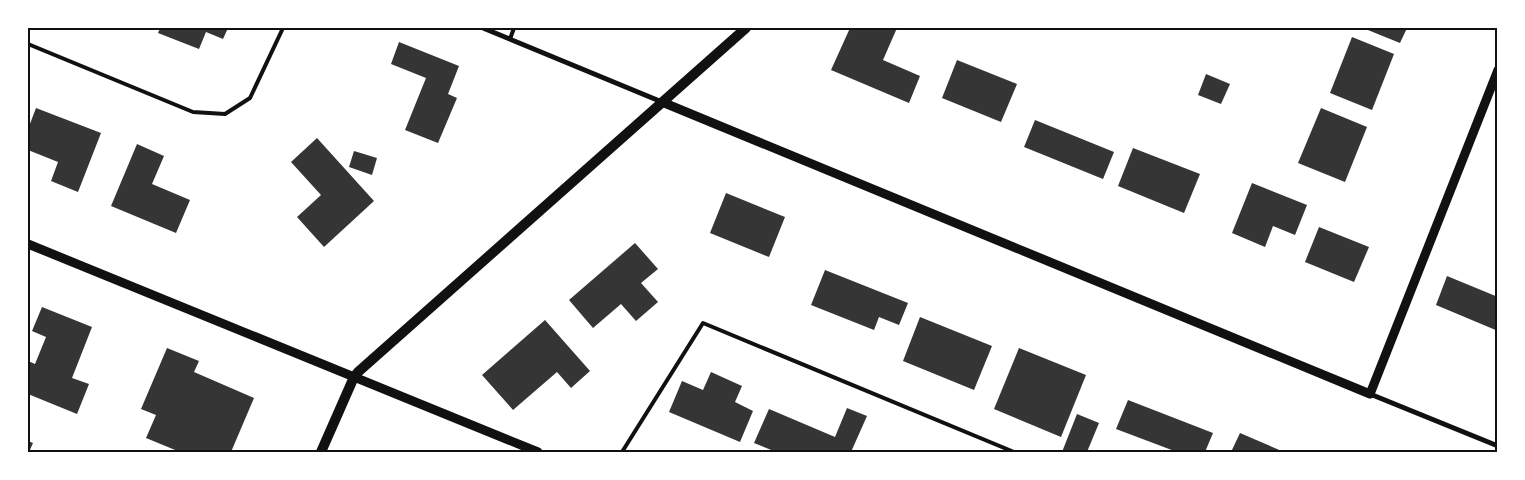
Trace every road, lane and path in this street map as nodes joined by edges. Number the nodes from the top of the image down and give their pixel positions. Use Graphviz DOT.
graph roads {
  1 [pos="283,28"];
  2 [pos="483,28"];
  3 [pos="514,28"];
  4 [pos="746,28"];
  5 [pos="510,39"];
  6 [pos="28,44"];
  7 [pos="1498,70"];
  8 [pos="662,102"];
  9 [pos="28,244"];
  10 [pos="354,377"];
  11 [pos="1370,394"];
  12 [pos="1498,446"];
  13 [pos="321,452"];
  14 [pos="538,452"];
  15 [pos="622,452"];
  16 [pos="1014,452"];
  1 -- 6 [label="lane"];
  2 -- 5 [label="street"];
  3 -- 5 [label="lane"];
  4 -- 8 [label="main road"];
  5 -- 8 [label="street"];
  7 -- 11 [label="street"];
  8 -- 10 [label="main road"];
  8 -- 11 [label="street"];
  9 -- 10 [label="street"];
  10 -- 13 [label="main road"];
  10 -- 14 [label="street"];
  11 -- 12 [label="street"];
  15 -- 16 [label="lane"];
}
